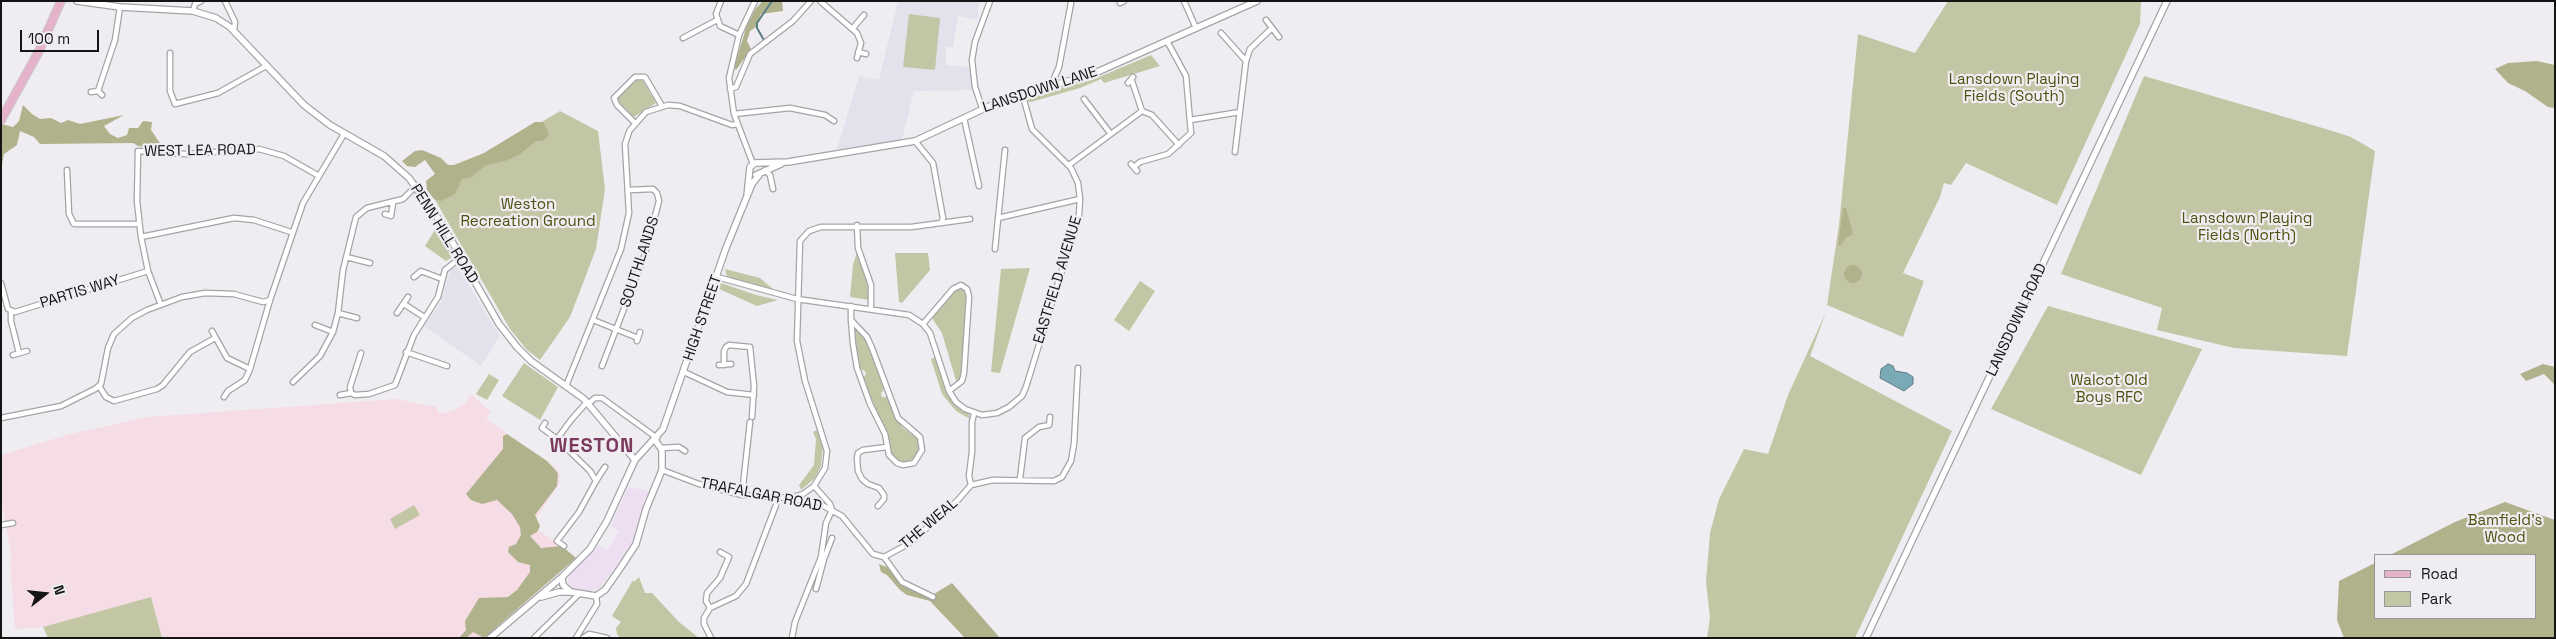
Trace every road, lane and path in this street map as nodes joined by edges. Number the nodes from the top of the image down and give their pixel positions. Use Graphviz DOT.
graph roads {
  1 [pos="61,1"];
  2 [pos="77,1"];
  3 [pos="201,1"];
  4 [pos="225,1"];
  5 [pos="721,1"];
  6 [pos="755,1"];
  7 [pos="811,1"];
  8 [pos="820,1"];
  9 [pos="990,1"];
  10 [pos="1184,1"];
  11 [pos="1257,1"];
  12 [pos="2167,1"];
  13 [pos="1071,3"];
  14 [pos="120,7"];
  15 [pos="193,11"];
  16 [pos="864,15"];
  17 [pos="717,20"];
  18 [pos="1266,20"];
  19 [pos="853,28"];
  20 [pos="1196,28"];
  21 [pos="1272,28"];
  22 [pos="234,30"];
  23 [pos="1221,33"];
  24 [pos="739,35"];
  25 [pos="1279,37"];
  26 [pos="1167,41"];
  27 [pos="689,42"];
  28 [pos="858,52"];
  29 [pos="170,54"];
  30 [pos="866,54"];
  31 [pos="857,58"];
  32 [pos="1246,61"];
  33 [pos="266,66"];
  34 [pos="1131,80"];
  35 [pos="1054,86"];
  36 [pos="730,89"];
  37 [pos="98,91"];
  38 [pos="92,92"];
  39 [pos="1022,93"];
  40 [pos="102,95"];
  41 [pos="1083,99"];
  42 [pos="662,106"];
  43 [pos="982,108"];
  44 [pos="1142,111"];
  45 [pos="1240,112"];
  46 [pos="734,114"];
  47 [pos="964,118"];
  48 [pos="1,120"];
  49 [pos="834,120"];
  50 [pos="1190,120"];
  51 [pos="635,123"];
  52 [pos="737,124"];
  53 [pos="1110,133"];
  54 [pos="344,134"];
  55 [pos="915,141"];
  56 [pos="1179,145"];
  57 [pos="1005,150"];
  58 [pos="1235,152"];
  59 [pos="788,162"];
  60 [pos="760,163"];
  61 [pos="753,164"];
  62 [pos="1069,165"];
  63 [pos="1134,167"];
  64 [pos="750,171"];
  65 [pos="762,173"];
  66 [pos="74,174"];
  67 [pos="319,176"];
  68 [pos="416,186"];
  69 [pos="979,186"];
  70 [pos="773,189"];
  71 [pos="629,190"];
  72 [pos="748,196"];
  73 [pos="1080,199"];
  74 [pos="393,203"];
  75 [pos="385,214"];
  76 [pos="998,218"];
  77 [pos="970,219"];
  78 [pos="941,223"];
  79 [pos="140,224"];
  80 [pos="857,225"];
  81 [pos="291,232"];
  82 [pos="141,237"];
  83 [pos="995,249"];
  84 [pos="346,257"];
  85 [pos="460,258"];
  86 [pos="370,263"];
  87 [pos="148,271"];
  88 [pos="414,277"];
  89 [pos="717,277"];
  90 [pos="442,279"];
  91 [pos="1,283"];
  92 [pos="408,297"];
  93 [pos="797,299"];
  94 [pos="270,300"];
  95 [pos="404,304"];
  96 [pos="161,305"];
  97 [pos="851,306"];
  98 [pos="871,309"];
  99 [pos="11,311"];
  100 [pos="338,313"];
  101 [pos="397,313"];
  102 [pos="357,318"];
  103 [pos="424,318"];
  104 [pos="593,320"];
  105 [pos="851,320"];
  106 [pos="923,324"];
  107 [pos="315,325"];
  108 [pos="616,329"];
  109 [pos="212,332"];
  110 [pos="333,332"];
  111 [pos="640,332"];
  112 [pos="215,338"];
  113 [pos="26,351"];
  114 [pos="406,352"];
  115 [pos="19,353"];
  116 [pos="361,353"];
  117 [pos="13,355"];
  118 [pos="731,364"];
  119 [pos="447,366"];
  120 [pos="602,366"];
  121 [pos="1078,368"];
  122 [pos="250,369"];
  123 [pos="684,372"];
  124 [pos="293,382"];
  125 [pos="99,386"];
  126 [pos="566,386"];
  127 [pos="949,391"];
  128 [pos="351,393"];
  129 [pos="340,394"];
  130 [pos="754,395"];
  131 [pos="224,397"];
  132 [pos="587,403"];
  133 [pos="974,414"];
  134 [pos="1050,417"];
  135 [pos="1,418"];
  136 [pos="545,423"];
  137 [pos="656,439"];
  138 [pos="558,440"];
  139 [pos="887,447"];
  140 [pos="661,448"];
  141 [pos="685,451"];
  142 [pos="635,460"];
  143 [pos="605,468"];
  144 [pos="662,470"];
  145 [pos="1020,479"];
  146 [pos="596,481"];
  147 [pos="971,485"];
  148 [pos="814,486"];
  149 [pos="742,495"];
  150 [pos="776,497"];
  151 [pos="789,498"];
  152 [pos="878,506"];
  153 [pos="832,510"];
  154 [pos="14,523"];
  155 [pos="1,525"];
  156 [pos="832,538"];
  157 [pos="564,546"];
  158 [pos="720,552"];
  159 [pos="884,557"];
  160 [pos="822,558"];
  161 [pos="562,576"];
  162 [pos="816,589"];
  163 [pos="571,592"];
  164 [pos="578,595"];
  165 [pos="596,596"];
  166 [pos="933,597"];
  167 [pos="536,599"];
  168 [pos="710,608"];
  169 [pos="490,638"];
  170 [pos="534,638"];
  171 [pos="576,638"];
  172 [pos="583,638"];
  173 [pos="607,638"];
  174 [pos="711,638"];
  175 [pos="792,638"];
  176 [pos="1866,638"];
  1 -- 48 [label="main road"];
  2 -- 14 [label="street, PENN HILL ROAD"];
  3 -- 15 [label="street"];
  4 -- 22 [label="street"];
  5 -- 17 [label="street"];
  6 -- 24 [label="street"];
  7 -- 36 [label="street"];
  8 -- 19 [label="street"];
  9 -- 43 [label="street"];
  10 -- 20 [label="street"];
  11 -- 20 [label="street, LANSDOWN LANE"];
  12 -- 176 [label="street, LANSDOWN ROAD"];
  13 -- 35 [label="street"];
  14 -- 15 [label="street, PENN HILL ROAD"];
  14 -- 37 [label="street"];
  15 -- 22 [label="street, PENN HILL ROAD"];
  16 -- 19 [label="street"];
  17 -- 24 [label="street"];
  17 -- 27 [label="street"];
  18 -- 21 [label="street"];
  19 -- 28 [label="street"];
  20 -- 26 [label="street, LANSDOWN LANE"];
  21 -- 25 [label="street"];
  21 -- 32 [label="street"];
  22 -- 33 [label="street, PENN HILL ROAD"];
  23 -- 32 [label="street"];
  24 -- 36 [label="street"];
  26 -- 35 [label="street, LANSDOWN LANE"];
  26 -- 50 [label="street"];
  28 -- 30 [label="street"];
  28 -- 31 [label="street"];
  29 -- 33 [label="street"];
  32 -- 45 [label="street"];
  33 -- 54 [label="street, PENN HILL ROAD"];
  34 -- 44 [label="street"];
  35 -- 39 [label="street, LANSDOWN LANE"];
  36 -- 46 [label="street"];
  37 -- 38 [label="street"];
  37 -- 40 [label="street"];
  39 -- 43 [label="street, LANSDOWN LANE"];
  39 -- 62 [label="street, EASTFIELD AVENUE"];
  41 -- 53 [label="street"];
  42 -- 51 [label="street, SOUTHLANDS"];
  42 -- 51 [label="street"];
  42 -- 52 [label="street"];
  43 -- 47 [label="street, LANSDOWN LANE"];
  44 -- 53 [label="street"];
  44 -- 56 [label="street"];
  45 -- 50 [label="street"];
  45 -- 58 [label="street"];
  46 -- 49 [label="street"];
  46 -- 52 [label="street"];
  47 -- 55 [label="street, LANSDOWN LANE"];
  47 -- 69 [label="street"];
  50 -- 56 [label="street"];
  51 -- 71 [label="street, SOUTHLANDS"];
  52 -- 61 [label="street"];
  53 -- 62 [label="street"];
  54 -- 67 [label="street"];
  54 -- 68 [label="street, PENN HILL ROAD"];
  55 -- 59 [label="street, LANSDOWN LANE"];
  55 -- 78 [label="street"];
  56 -- 63 [label="street"];
  57 -- 76 [label="street"];
  59 -- 60 [label="street, LANSDOWN LANE"];
  59 -- 65 [label="street, LANSDOWN LANE"];
  60 -- 61 [label="street"];
  60 -- 65 [label="street"];
  61 -- 64 [label="street"];
  62 -- 73 [label="street, EASTFIELD AVENUE"];
  64 -- 65 [label="street"];
  64 -- 72 [label="street, HIGH STREET"];
  65 -- 70 [label="street"];
  65 -- 72 [label="street, HIGH STREET"];
  66 -- 79 [label="street"];
  67 -- 79 [label="street, WEST LEA ROAD"];
  67 -- 81 [label="street"];
  68 -- 74 [label="street"];
  68 -- 85 [label="street, PENN HILL ROAD"];
  71 -- 104 [label="street, SOUTHLANDS"];
  71 -- 108 [label="street, SOUTHLANDS"];
  72 -- 89 [label="street, HIGH STREET"];
  73 -- 76 [label="street"];
  73 -- 133 [label="street, EASTFIELD AVENUE"];
  74 -- 75 [label="street"];
  74 -- 84 [label="street"];
  76 -- 83 [label="street"];
  77 -- 78 [label="street"];
  78 -- 80 [label="street"];
  79 -- 82 [label="street"];
  80 -- 93 [label="street"];
  80 -- 98 [label="street"];
  81 -- 82 [label="street"];
  81 -- 94 [label="street"];
  82 -- 87 [label="street"];
  84 -- 86 [label="street"];
  84 -- 100 [label="street"];
  85 -- 90 [label="street"];
  85 -- 126 [label="street, PENN HILL ROAD"];
  87 -- 96 [label="street"];
  87 -- 99 [label="street, PARTIS WAY"];
  88 -- 90 [label="street"];
  89 -- 93 [label="street"];
  89 -- 123 [label="street, HIGH STREET"];
  90 -- 103 [label="street"];
  91 -- 99 [label="street"];
  92 -- 95 [label="street"];
  93 -- 97 [label="street"];
  93 -- 148 [label="street"];
  94 -- 96 [label="street"];
  94 -- 122 [label="street"];
  95 -- 101 [label="street"];
  95 -- 103 [label="street"];
  96 -- 125 [label="street"];
  97 -- 98 [label="street"];
  97 -- 105 [label="street"];
  98 -- 106 [label="street"];
  99 -- 115 [label="street"];
  100 -- 102 [label="street"];
  100 -- 110 [label="street"];
  103 -- 114 [label="street"];
  104 -- 108 [label="street"];
  104 -- 126 [label="street, SOUTHLANDS"];
  105 -- 139 [label="street"];
  105 -- 139 [label="street"];
  106 -- 127 [label="street"];
  106 -- 127 [label="street"];
  107 -- 110 [label="street"];
  108 -- 111 [label="street"];
  108 -- 120 [label="street, SOUTHLANDS"];
  109 -- 112 [label="street"];
  110 -- 124 [label="street"];
  112 -- 122 [label="street"];
  112 -- 125 [label="street"];
  113 -- 115 [label="street"];
  114 -- 119 [label="street"];
  114 -- 128 [label="street"];
  115 -- 117 [label="street"];
  116 -- 128 [label="street"];
  118 -- 130 [label="street"];
  121 -- 145 [label="street"];
  122 -- 131 [label="street"];
  123 -- 130 [label="street"];
  123 -- 137 [label="street, HIGH STREET"];
  125 -- 135 [label="street"];
  126 -- 132 [label="street, PENN HILL ROAD"];
  127 -- 133 [label="street"];
  128 -- 129 [label="street"];
  130 -- 149 [label="street"];
  132 -- 137 [label="street"];
  132 -- 138 [label="street"];
  132 -- 142 [label="street, PENN HILL ROAD"];
  133 -- 147 [label="street, THE WEAL"];
  134 -- 145 [label="street"];
  136 -- 138 [label="street"];
  137 -- 140 [label="street"];
  137 -- 142 [label="street, HIGH STREET"];
  138 -- 146 [label="street"];
  139 -- 152 [label="street"];
  140 -- 141 [label="street"];
  140 -- 144 [label="street"];
  142 -- 161 [label="street, HIGH STREET"];
  143 -- 146 [label="street"];
  144 -- 149 [label="street, TRAFALGAR ROAD"];
  144 -- 165 [label="street"];
  145 -- 147 [label="street"];
  146 -- 157 [label="street"];
  147 -- 159 [label="street, THE WEAL"];
  148 -- 151 [label="street"];
  148 -- 153 [label="street, THE WEAL"];
  149 -- 150 [label="street, TRAFALGAR ROAD"];
  150 -- 151 [label="street, TRAFALGAR ROAD"];
  150 -- 168 [label="street"];
  151 -- 153 [label="street, TRAFALGAR ROAD"];
  153 -- 159 [label="street, THE WEAL"];
  153 -- 160 [label="street"];
  154 -- 155 [label="street"];
  156 -- 160 [label="street"];
  158 -- 168 [label="street"];
  159 -- 166 [label="street"];
  160 -- 162 [label="street"];
  160 -- 175 [label="street"];
  161 -- 163 [label="street"];
  161 -- 167 [label="street, HIGH STREET"];
  163 -- 164 [label="street"];
  163 -- 167 [label="street"];
  164 -- 165 [label="street"];
  164 -- 170 [label="street"];
  165 -- 171 [label="street"];
  167 -- 169 [label="street, HIGH STREET"];
  168 -- 174 [label="street"];
  172 -- 173 [label="street"];
}
